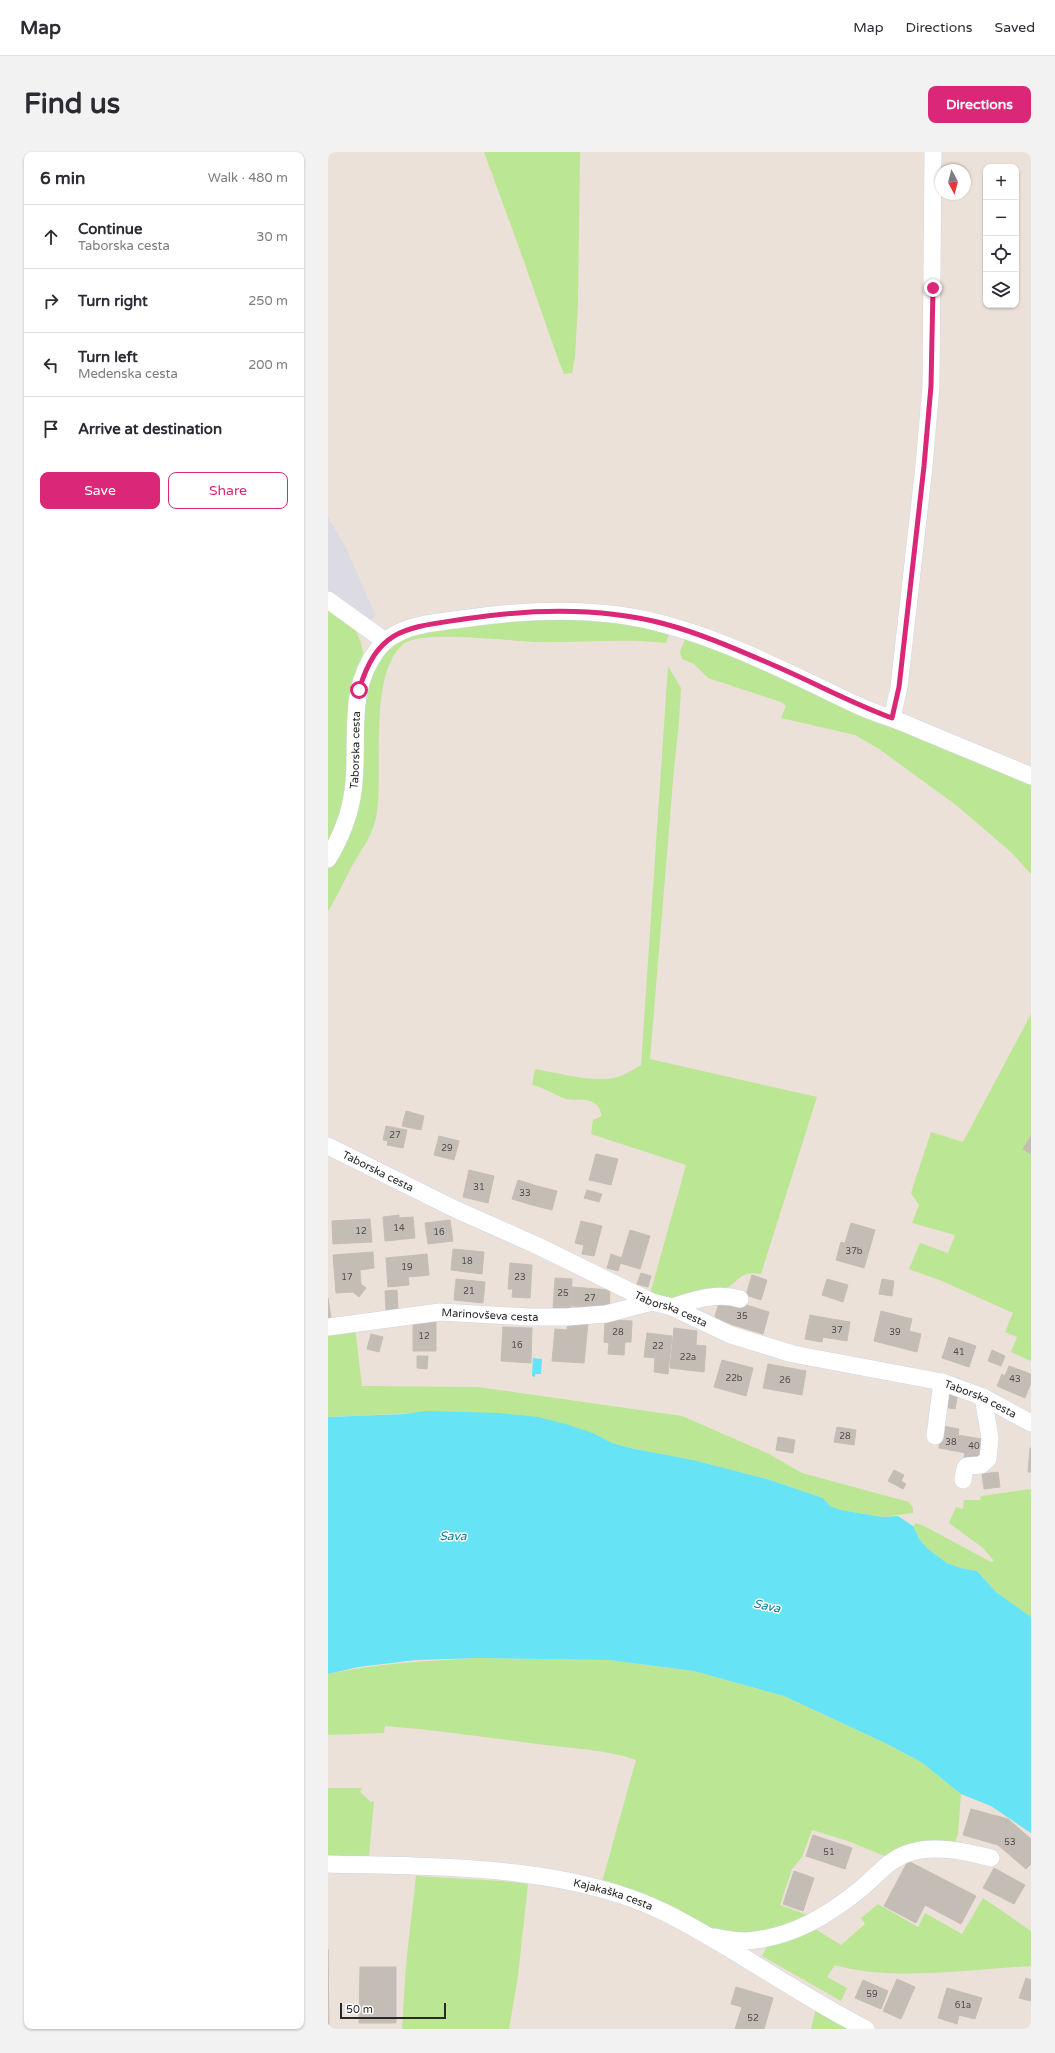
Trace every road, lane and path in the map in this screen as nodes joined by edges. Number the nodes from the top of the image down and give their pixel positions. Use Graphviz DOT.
graph roads {
  1 [pos="933,152"];
  2 [pos="328,600"];
  3 [pos="385,641"];
  4 [pos="892,718"];
  5 [pos="1031,776"];
  6 [pos="328,859"];
  7 [pos="328,1146"];
  8 [pos="740,1299"];
  9 [pos="652,1302"];
  10 [pos="672,1307"];
  11 [pos="328,1327"];
  12 [pos="942,1382"];
  13 [pos="983,1397"];
  14 [pos="1031,1423"];
  15 [pos="934,1436"];
  16 [pos="963,1480"];
  17 [pos="991,1858"];
  18 [pos="328,1864"];
  19 [pos="709,1937"];
  20 [pos="866,2029"];
  1 -- 4 [label="street"];
  2 -- 3 [label="street"];
  3 -- 4 [label="street"];
  3 -- 6 [label="street, Taborska cesta"];
  4 -- 5 [label="street"];
  7 -- 9 [label="street, Taborska cesta"];
  8 -- 10 [label="street"];
  9 -- 10 [label="street, Taborska cesta"];
  9 -- 11 [label="street, Marinovševa cesta"];
  10 -- 12 [label="street, Taborska cesta"];
  12 -- 13 [label="street, Taborska cesta"];
  12 -- 15 [label="street"];
  13 -- 14 [label="street, Taborska cesta"];
  13 -- 16 [label="street"];
  17 -- 19 [label="street"];
  18 -- 19 [label="street, Kajakaška cesta"];
  19 -- 20 [label="street, Kajakaška cesta"];
}
